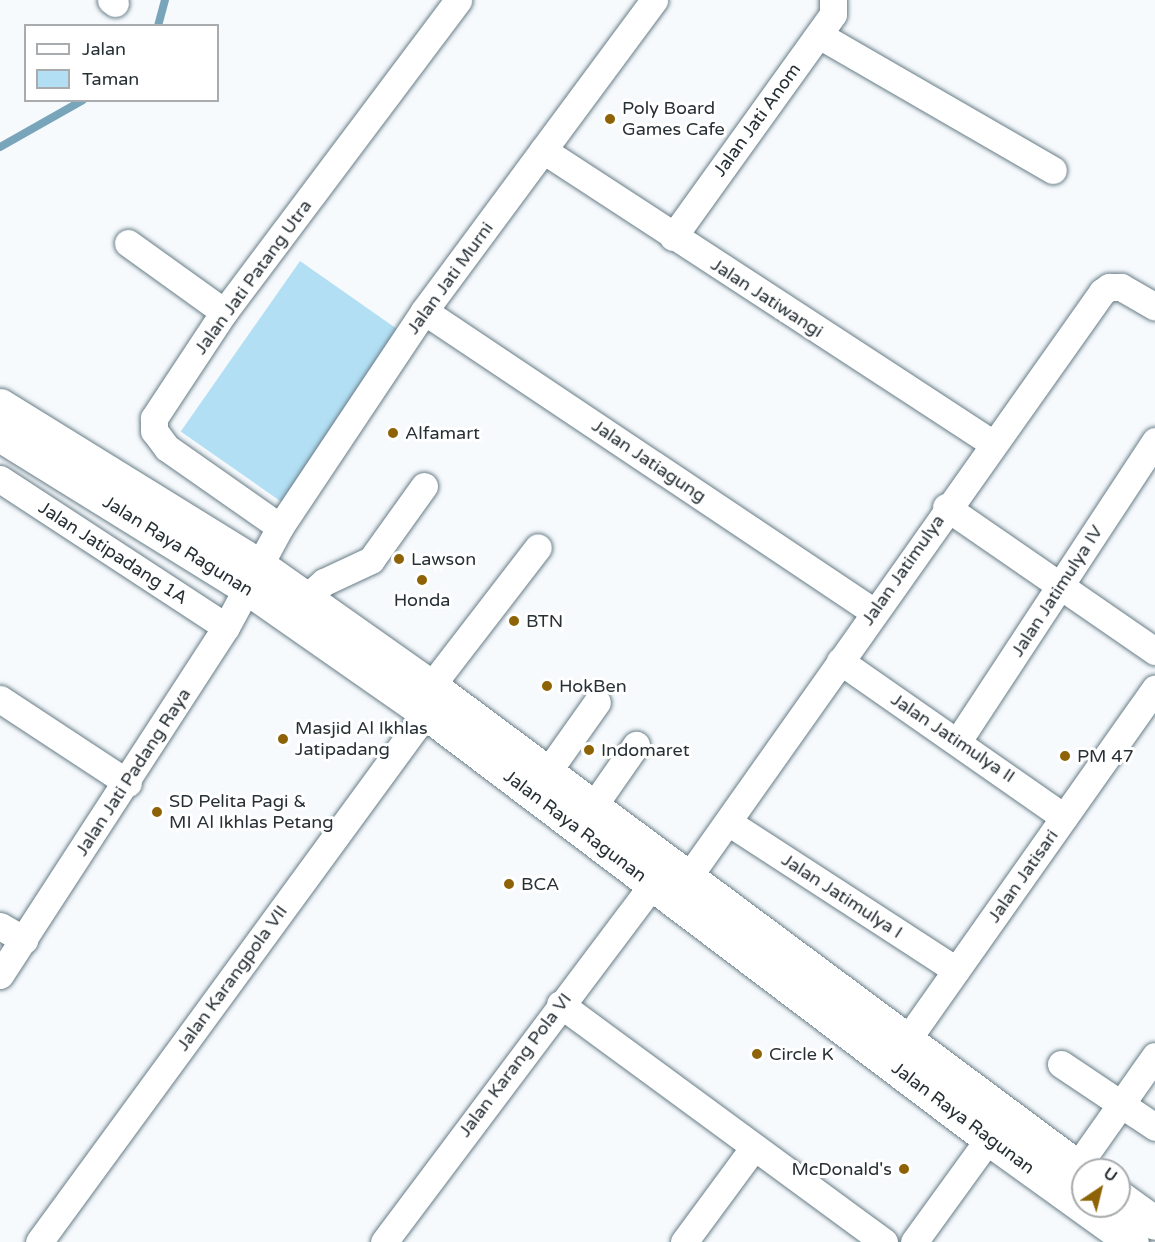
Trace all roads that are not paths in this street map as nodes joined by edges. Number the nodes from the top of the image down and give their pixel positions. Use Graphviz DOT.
graph roads {
  1 [pos="654,0"];
  2 [pos="833,0"];
  3 [pos="448,3"];
  4 [pos="819,34"];
  5 [pos="543,150"];
  6 [pos="1053,170"];
  7 [pos="673,237"];
  8 [pos="128,243"];
  9 [pos="1155,308"];
  10 [pos="424,311"];
  11 [pos="224,312"];
  12 [pos="0,405"];
  13 [pos="0,435"];
  14 [pos="1155,441"];
  15 [pos="992,443"];
  16 [pos="0,479"];
  17 [pos="424,486"];
  18 [pos="946,507"];
  19 [pos="280,527"];
  20 [pos="538,547"];
  21 [pos="253,577"];
  22 [pos="1062,585"];
  23 [pos="306,598"];
  24 [pos="874,612"];
  25 [pos="226,627"];
  26 [pos="1155,651"];
  27 [pos="840,661"];
  28 [pos="1155,687"];
  29 [pos="0,699"];
  30 [pos="428,700"];
  31 [pos="597,702"];
  32 [pos="958,741"];
  33 [pos="636,745"];
  34 [pos="546,774"];
  35 [pos="128,783"];
  36 [pos="592,808"];
  37 [pos="1064,817"];
  38 [pos="728,822"];
  39 [pos="665,884"];
  40 [pos="0,926"];
  41 [pos="24,940"];
  42 [pos="956,970"];
  43 [pos="0,975"];
  44 [pos="560,1004"];
  45 [pos="898,1052"];
  46 [pos="1155,1056"];
  47 [pos="1060,1064"];
  48 [pos="1121,1104"];
  49 [pos="998,1126"];
  50 [pos="1155,1127"];
  51 [pos="754,1147"];
  52 [pos="1086,1158"];
  53 [pos="1071,1174"];
  54 [pos="1131,1206"];
  55 [pos="1111,1218"];
  56 [pos="1155,1223"];
  57 [pos="39,1242"];
  58 [pos="384,1242"];
  59 [pos="684,1242"];
  60 [pos="884,1242"];
  61 [pos="914,1242"];
  62 [pos="1132,1242"];
  1 -- 5 [label="street, Jalan Jati Murni"];
  2 -- 4 [label="street, Jalan Jati Anom"];
  3 -- 11 [label="street, Jalan Jati Patang Utra"];
  4 -- 6 [label="street"];
  4 -- 7 [label="street, Jalan Jati Anom"];
  5 -- 7 [label="street, Jalan Jatiwangi"];
  5 -- 10 [label="street, Jalan Jati Murni"];
  7 -- 15 [label="street, Jalan Jatiwangi"];
  8 -- 11 [label="street"];
  9 -- 15 [label="street, Jalan Jatimulya"];
  10 -- 19 [label="street, Jalan Jati Murni"];
  10 -- 24 [label="street, Jalan Jatiagung"];
  11 -- 19 [label="street, Jalan Jati Patang Utra"];
  12 -- 21 [label="main road, Jalan Raya Ragunan"];
  13 -- 21 [label="main road, Jalan Raya Ragunan"];
  14 -- 22 [label="street, Jalan Jatimulya IV"];
  15 -- 18 [label="street, Jalan Jatimulya"];
  16 -- 25 [label="street, Jalan Jatipadang 1A"];
  17 -- 23 [label="street"];
  18 -- 22 [label="street"];
  18 -- 24 [label="street, Jalan Jatimulya"];
  19 -- 21 [label="street, Jalan Jati Murni"];
  20 -- 30 [label="street, Jalan Karangpola VII"];
  21 -- 23 [label="main road, Jalan Raya Ragunan"];
  21 -- 25 [label="street, Jalan Jati Padang Raya"];
  21 -- 30 [label="main road, Jalan Raya Ragunan"];
  22 -- 26 [label="street"];
  22 -- 32 [label="street, Jalan Jatimulya IV"];
  23 -- 30 [label="main road, Jalan Raya Ragunan"];
  24 -- 27 [label="street, Jalan Jatimulya"];
  25 -- 35 [label="street, Jalan Jati Padang Raya"];
  27 -- 32 [label="street, Jalan Jatimulya II"];
  27 -- 38 [label="street, Jalan Jatimulya"];
  28 -- 37 [label="street, Jalan Jatisari"];
  29 -- 35 [label="street"];
  30 -- 34 [label="main road, Jalan Raya Ragunan"];
  30 -- 39 [label="main road, Jalan Raya Ragunan"];
  30 -- 57 [label="street, Jalan Karangpola VII"];
  31 -- 34 [label="street"];
  32 -- 37 [label="street, Jalan Jatimulya II"];
  33 -- 36 [label="street"];
  34 -- 36 [label="main road, Jalan Raya Ragunan"];
  35 -- 41 [label="street, Jalan Jati Padang Raya"];
  36 -- 39 [label="main road, Jalan Raya Ragunan"];
  37 -- 42 [label="street, Jalan Jatisari"];
  38 -- 39 [label="street, Jalan Jatimulya"];
  38 -- 42 [label="street, Jalan Jatimulya I"];
  39 -- 44 [label="street, Jalan Karang Pola VI"];
  39 -- 45 [label="main road, Jalan Raya Ragunan"];
  40 -- 41 [label="street"];
  41 -- 43 [label="street, Jalan Jati Padang Raya"];
  42 -- 45 [label="street, Jalan Jatisari"];
  44 -- 51 [label="street"];
  44 -- 58 [label="street, Jalan Karang Pola VI"];
  45 -- 49 [label="main road, Jalan Raya Ragunan"];
  46 -- 48 [label="street"];
  47 -- 48 [label="street"];
  48 -- 50 [label="street"];
  48 -- 52 [label="street"];
  49 -- 53 [label="main road, Jalan Raya Ragunan"];
  49 -- 61 [label="street"];
  51 -- 59 [label="street"];
  51 -- 60 [label="street"];
  54 -- 56 [label="main road"];
  55 -- 62 [label="main road, Jalan Raya Ragunan"];
}
